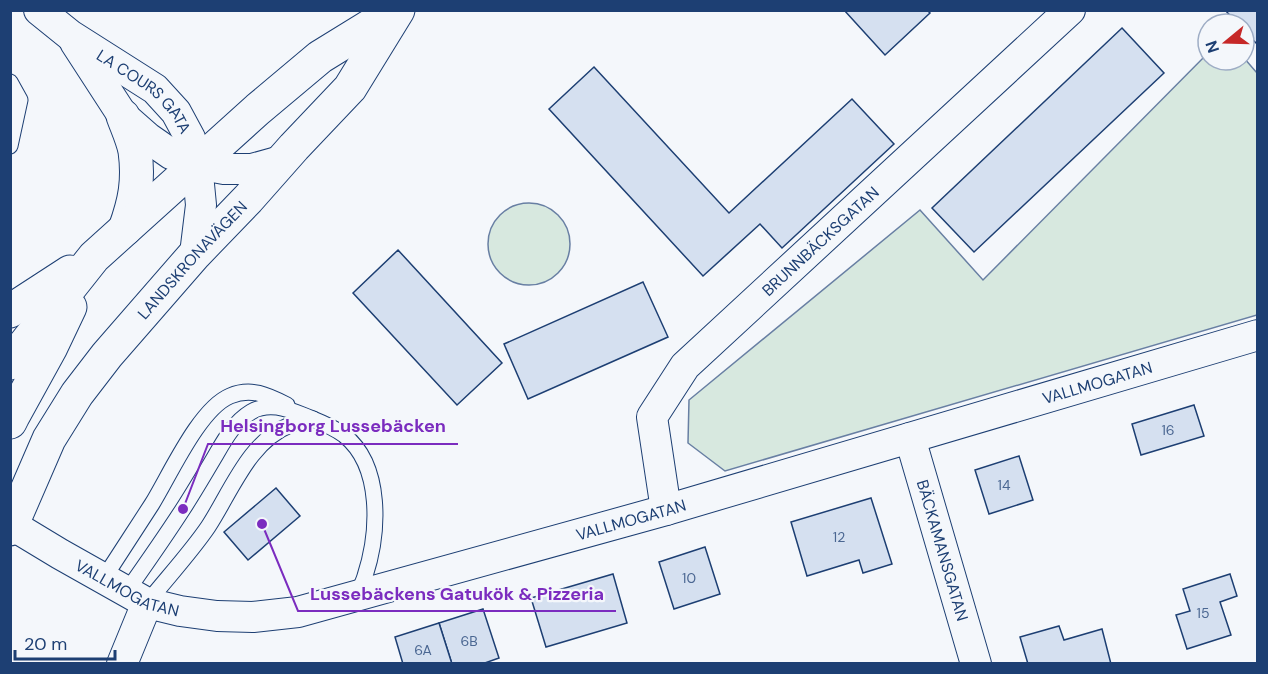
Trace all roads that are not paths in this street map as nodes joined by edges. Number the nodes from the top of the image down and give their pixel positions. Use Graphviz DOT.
graph roads {
  1 [pos="39,10"];
  2 [pos="397,10"];
  3 [pos="1070,10"];
  4 [pos="70,35"];
  5 [pos="10,82"];
  6 [pos="123,116"];
  7 [pos="10,146"];
  8 [pos="281,161"];
  9 [pos="197,164"];
  10 [pos="125,229"];
  11 [pos="195,254"];
  12 [pos="94,257"];
  13 [pos="10,311"];
  14 [pos="1257,335"];
  15 [pos="10,363"];
  16 [pos="313,419"];
  17 [pos="10,422"];
  18 [pos="910,438"];
  19 [pos="666,510"];
  20 [pos="11,524"];
  21 [pos="126,591"];
  22 [pos="356,597"];
  23 [pos="122,663"];
  24 [pos="976,663"];
  1 -- 4 [label="street, LA COURS GATA"];
  2 -- 8 [label="main road, LANDSKRONAVÄGEN"];
  2 -- 9 [label="main road, LANDSKRONAVÄGEN"];
  3 -- 19 [label="street, BRUNNBÄCKSGATAN"];
  4 -- 6 [label="street, LA COURS GATA"];
  4 -- 9 [label="street, LA COURS GATA"];
  5 -- 7 [label="lane"];
  6 -- 9 [label="street, LA COURS GATA"];
  6 -- 10 [label="main road"];
  8 -- 9 [label="street, LA COURS GATA"];
  8 -- 11 [label="main road, LANDSKRONAVÄGEN"];
  9 -- 10 [label="main road, LANDSKRONAVÄGEN"];
  9 -- 11 [label="street, LA COURS GATA"];
  10 -- 12 [label="main road, LANDSKRONAVÄGEN"];
  11 -- 20 [label="main road, LANDSKRONAVÄGEN"];
  12 -- 13 [label="main road"];
  12 -- 15 [label="main road, LANDSKRONAVÄGEN"];
  12 -- 17 [label="main road"];
  14 -- 18 [label="street, VALLMOGATAN"];
  16 -- 21 [label="lane"];
  16 -- 21 [label="lane"];
  16 -- 21 [label="lane"];
  16 -- 22 [label="lane"];
  18 -- 19 [label="street, VALLMOGATAN"];
  18 -- 24 [label="street, BÄCKAMANSGATAN"];
  19 -- 22 [label="street, VALLMOGATAN"];
  20 -- 21 [label="street, VALLMOGATAN"];
  21 -- 22 [label="street, VALLMOGATAN"];
  21 -- 23 [label="street"];
}
